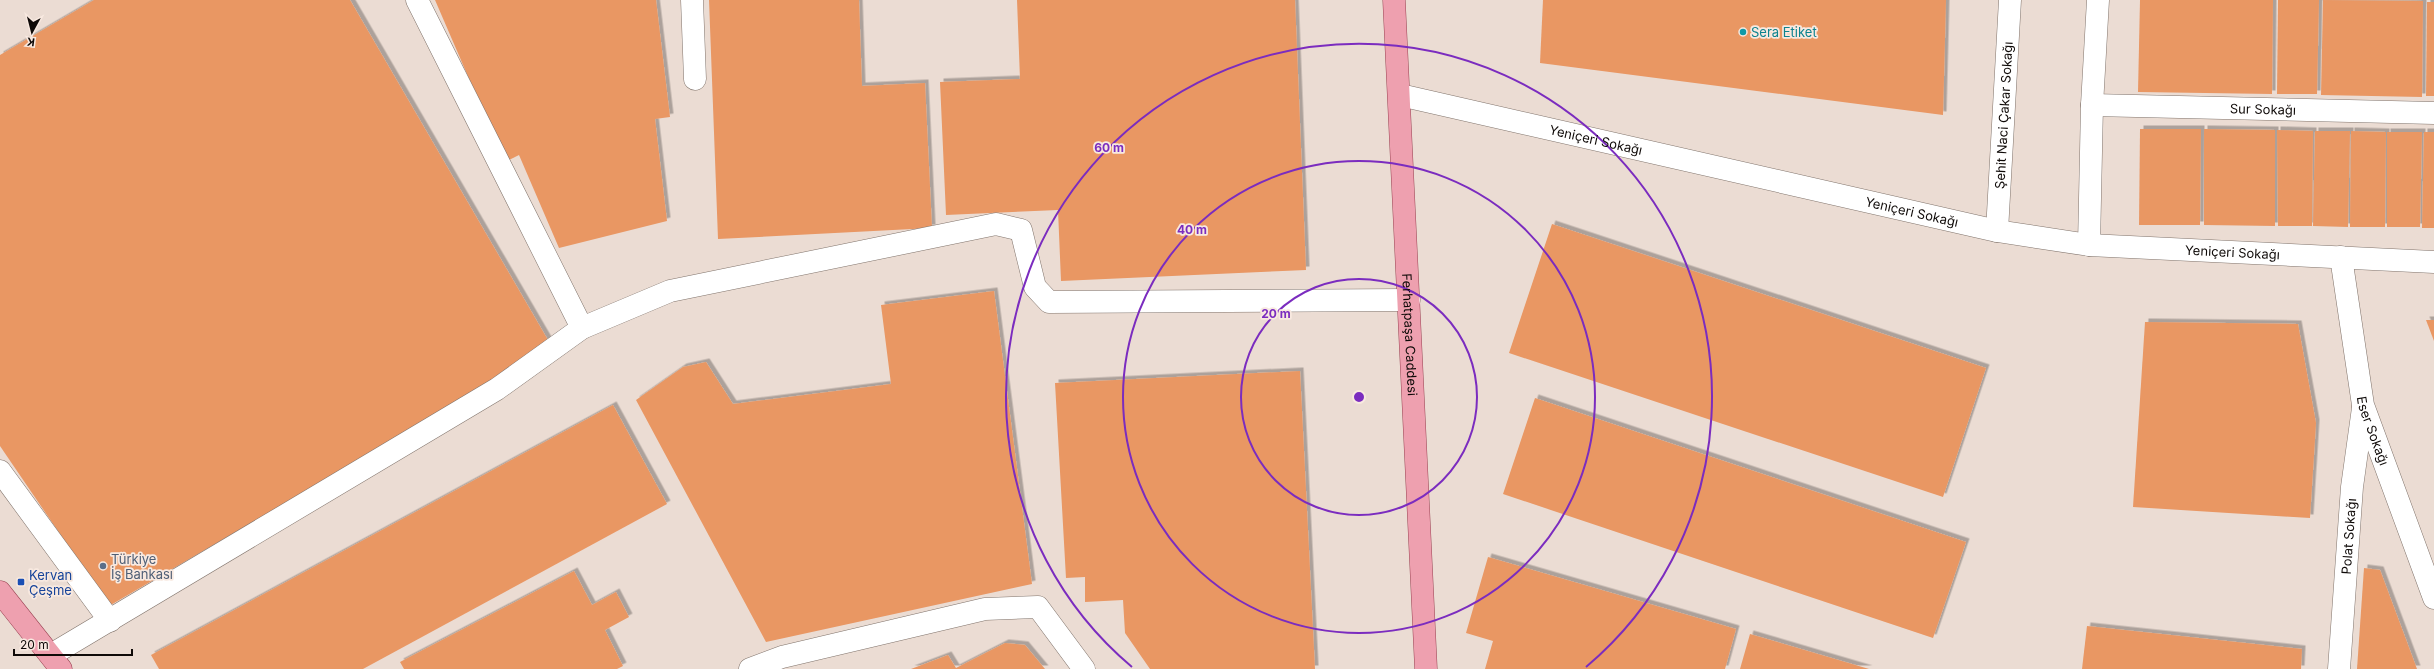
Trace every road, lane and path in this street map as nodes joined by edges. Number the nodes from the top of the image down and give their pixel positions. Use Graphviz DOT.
graph roads {
  1 [pos="417,0"];
  2 [pos="692,0"];
  3 [pos="1394,0"];
  4 [pos="2010,0"];
  5 [pos="2098,0"];
  6 [pos="695,79"];
  7 [pos="1400,95"];
  8 [pos="2092,105"];
  9 [pos="2434,113"];
  10 [pos="1997,231"];
  11 [pos="2089,245"];
  12 [pos="2340,257"];
  13 [pos="2434,262"];
  14 [pos="1409,300"];
  15 [pos="582,328"];
  16 [pos="2363,405"];
  17 [pos="0,471"];
  18 [pos="2427,562"];
  19 [pos="0,592"];
  20 [pos="2434,598"];
  21 [pos="110,621"];
  22 [pos="56,662"];
  23 [pos="750,669"];
  24 [pos="1084,669"];
  25 [pos="1426,669"];
  26 [pos="2339,669"];
  1 -- 15 [label="street"];
  2 -- 6 [label="street"];
  3 -- 7 [label="main road, Ferhatpaşa Caddesi"];
  4 -- 10 [label="street, Şehit Naci Çakar Sokağı"];
  5 -- 8 [label="street"];
  7 -- 10 [label="street, Yeniçeri Sokağı"];
  7 -- 14 [label="main road, Ferhatpaşa Caddesi"];
  8 -- 9 [label="street, Sur Sokağı"];
  8 -- 11 [label="street"];
  10 -- 11 [label="street, Yeniçeri Sokağı"];
  11 -- 12 [label="street, Yeniçeri Sokağı"];
  12 -- 13 [label="street, Yeniçeri Sokağı"];
  12 -- 16 [label="street, Eser Sokağı"];
  14 -- 15 [label="street"];
  14 -- 25 [label="main road, Ferhatpaşa Caddesi"];
  15 -- 21 [label="street"];
  16 -- 18 [label="street, Eser Sokağı"];
  16 -- 26 [label="street, Polat Sokağı"];
  17 -- 21 [label="street"];
  18 -- 20 [label="street, Eser Sokağı"];
  19 -- 22 [label="main road"];
  21 -- 22 [label="street"];
  23 -- 24 [label="street"];
}
